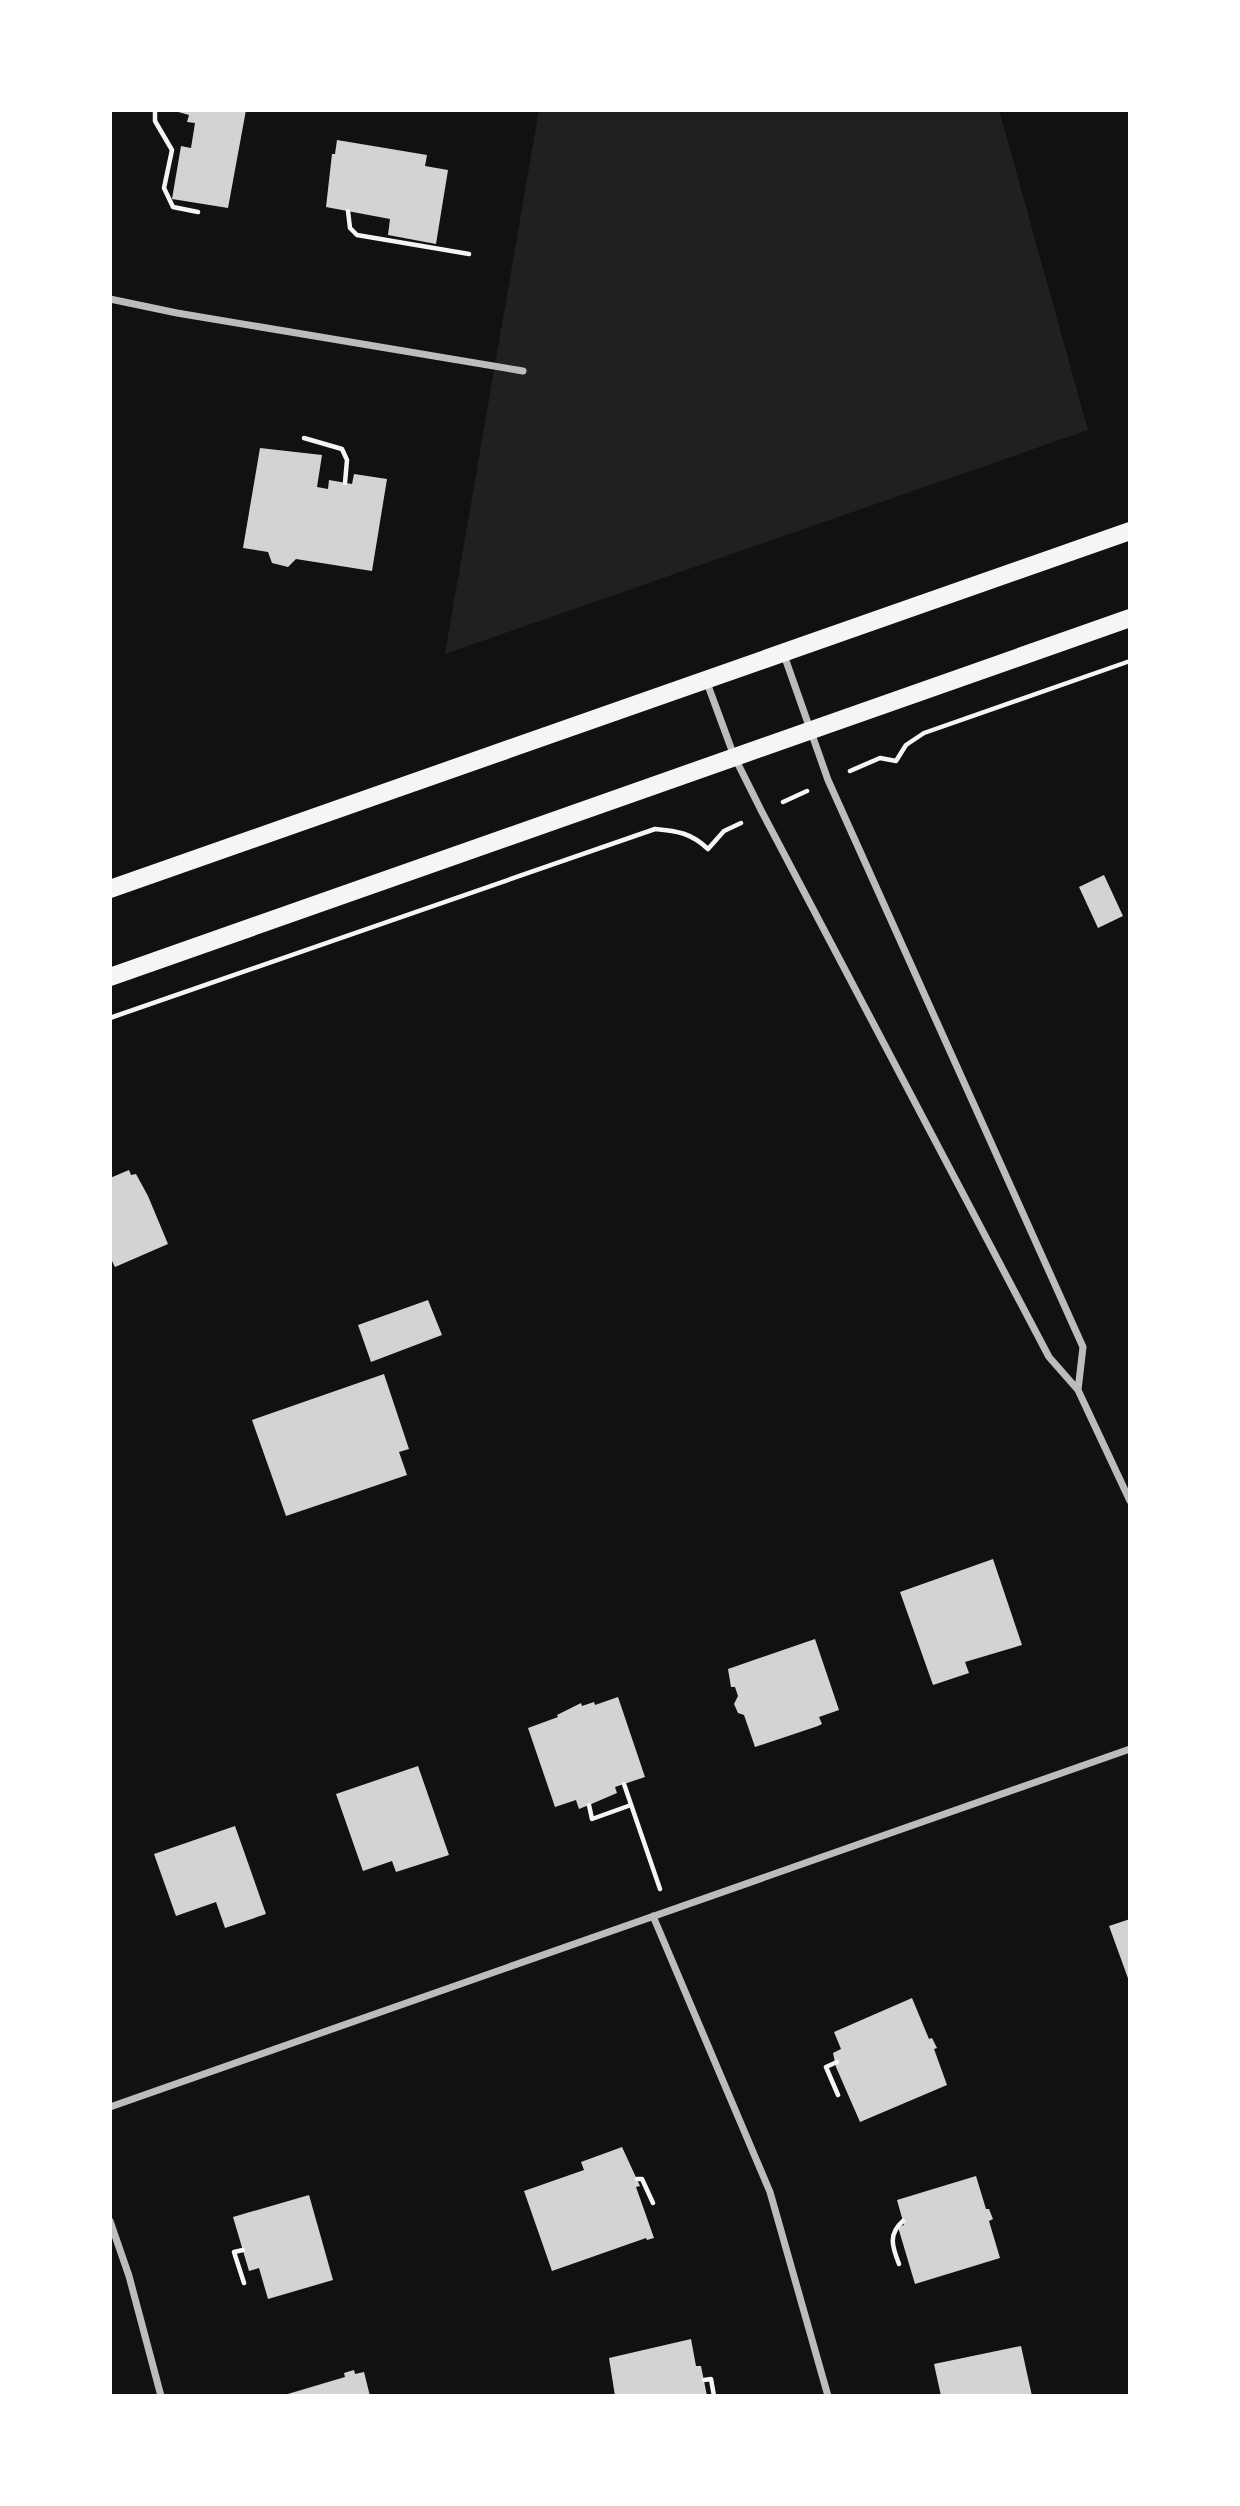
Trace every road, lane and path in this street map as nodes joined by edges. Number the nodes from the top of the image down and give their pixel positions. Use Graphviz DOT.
graph roads {
  1 [pos="155,110"];
  2 [pos="348,211"];
  3 [pos="198,212"];
  4 [pos="469,254"];
  5 [pos="110,299"];
  6 [pos="523,370"];
  7 [pos="304,438"];
  8 [pos="345,483"];
  9 [pos="1130,531"];
  10 [pos="1130,618"];
  11 [pos="784,652"];
  12 [pos="1130,661"];
  13 [pos="706,680"];
  14 [pos="811,730"];
  15 [pos="734,757"];
  16 [pos="828,780"];
  17 [pos="762,812"];
  18 [pos="110,889"];
  19 [pos="110,976"];
  20 [pos="110,1018"];
  21 [pos="1078,1390"];
  22 [pos="1130,1501"];
  23 [pos="1130,1749"];
  24 [pos="624,1784"];
  25 [pos="589,1805"];
  26 [pos="631,1805"];
  27 [pos="668,1911"];
  28 [pos="653,1916"];
  29 [pos="837,2062"];
  30 [pos="838,2095"];
  31 [pos="110,2107"];
  32 [pos="637,2179"];
  33 [pos="653,2203"];
  34 [pos="110,2221"];
  35 [pos="903,2221"];
  36 [pos="243,2250"];
  37 [pos="898,2264"];
  38 [pos="244,2283"];
  39 [pos="704,2380"];
  40 [pos="161,2396"];
  41 [pos="715,2396"];
  42 [pos="828,2396"];
  1 -- 3 [label="path"];
  2 -- 4 [label="path"];
  5 -- 6 [label="street"];
  7 -- 8 [label="path"];
  9 -- 11 [label="main road"];
  10 -- 14 [label="main road"];
  11 -- 13 [label="main road"];
  11 -- 14 [label="street"];
  12 -- 16 [label="path"];
  13 -- 15 [label="street"];
  13 -- 18 [label="main road"];
  14 -- 15 [label="main road"];
  14 -- 16 [label="street"];
  15 -- 17 [label="street"];
  15 -- 19 [label="main road"];
  16 -- 17 [label="path"];
  16 -- 21 [label="street"];
  17 -- 20 [label="path"];
  17 -- 21 [label="street"];
  21 -- 22 [label="street"];
  23 -- 27 [label="street"];
  24 -- 26 [label="path"];
  25 -- 26 [label="path"];
  26 -- 27 [label="path"];
  27 -- 28 [label="street"];
  28 -- 31 [label="street"];
  28 -- 42 [label="street"];
  29 -- 30 [label="path"];
  32 -- 33 [label="path"];
  34 -- 40 [label="street"];
  35 -- 37 [label="path"];
  36 -- 38 [label="path"];
  39 -- 41 [label="path"];
}
